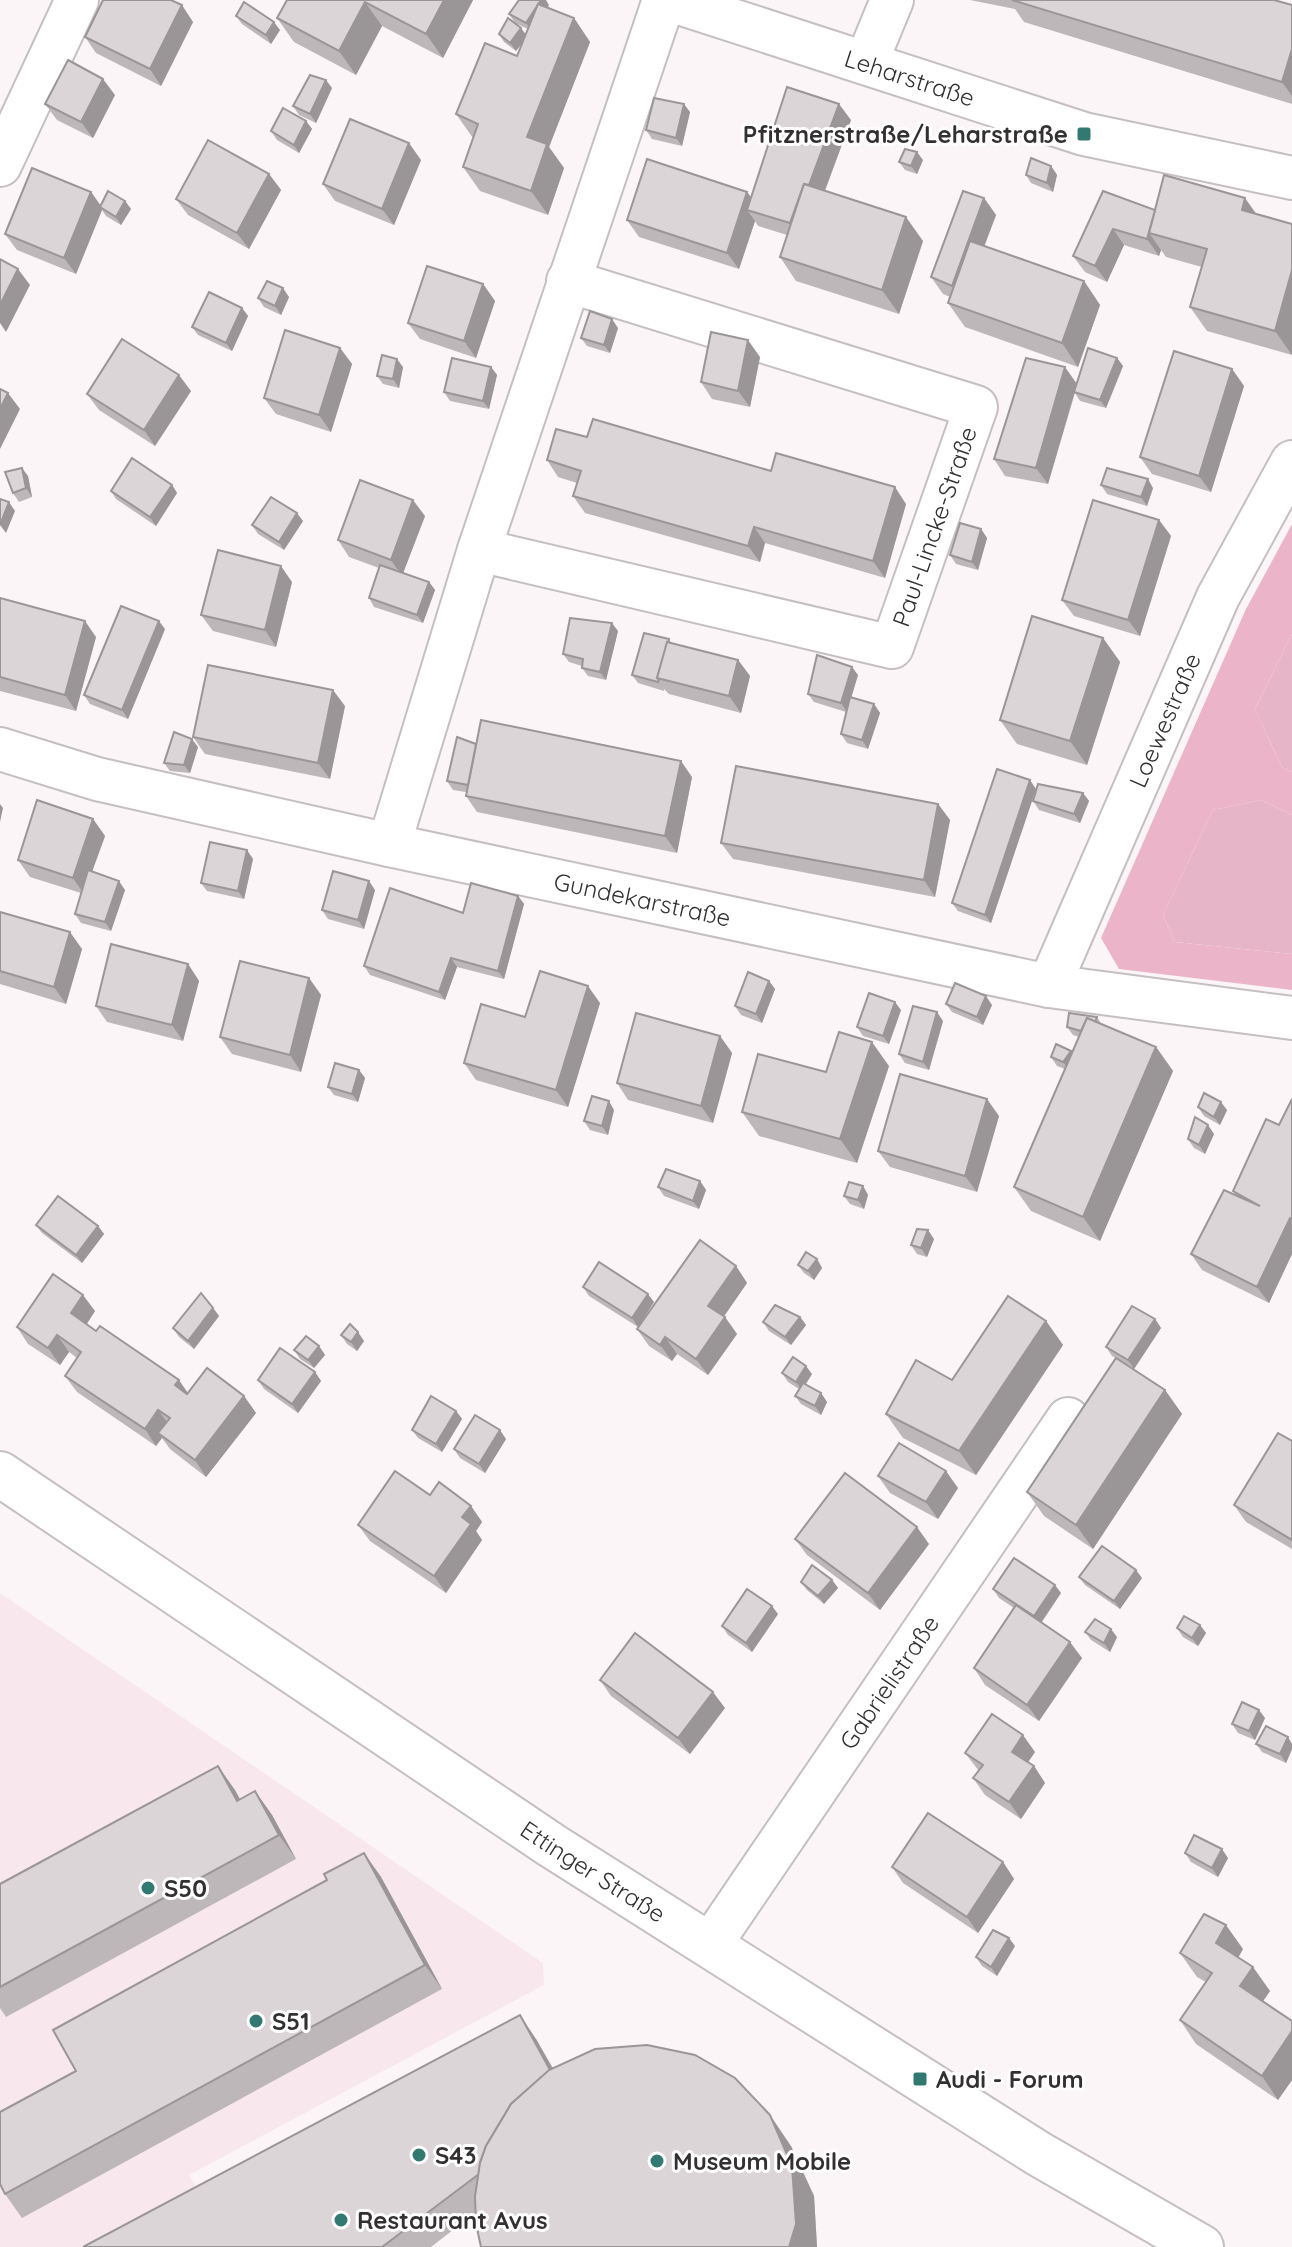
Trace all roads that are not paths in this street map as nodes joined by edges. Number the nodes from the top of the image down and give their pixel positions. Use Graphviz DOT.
graph roads {
  1 [pos="77,0"];
  2 [pos="667,0"];
  3 [pos="892,0"];
  4 [pos="866,63"];
  5 [pos="0,165"];
  6 [pos="1292,178"];
  7 [pos="568,281"];
  8 [pos="1292,462"];
  9 [pos="479,550"];
  10 [pos="0,749"];
  11 [pos="389,845"];
  12 [pos="1049,986"];
  13 [pos="1292,1018"];
  14 [pos="1068,1419"];
  15 [pos="0,1474"];
  16 [pos="710,1945"];
  17 [pos="1201,2247"];
  1 -- 5 [label="street"];
  2 -- 4 [label="street, Leharstraße"];
  2 -- 7 [label="street"];
  3 -- 4 [label="street"];
  4 -- 6 [label="street, Leharstraße"];
  7 -- 9 [label="street"];
  7 -- 9 [label="street, Paul-Lincke-Straße"];
  8 -- 12 [label="street, Loewestraße"];
  9 -- 11 [label="street"];
  10 -- 11 [label="street, Gundekarstraße"];
  11 -- 12 [label="street, Gundekarstraße"];
  12 -- 13 [label="street, Gundekarstraße"];
  14 -- 16 [label="street, Gabrielistraße"];
  15 -- 16 [label="main road, Ettinger Straße"];
  16 -- 17 [label="main road, Ettinger Straße"];
}
